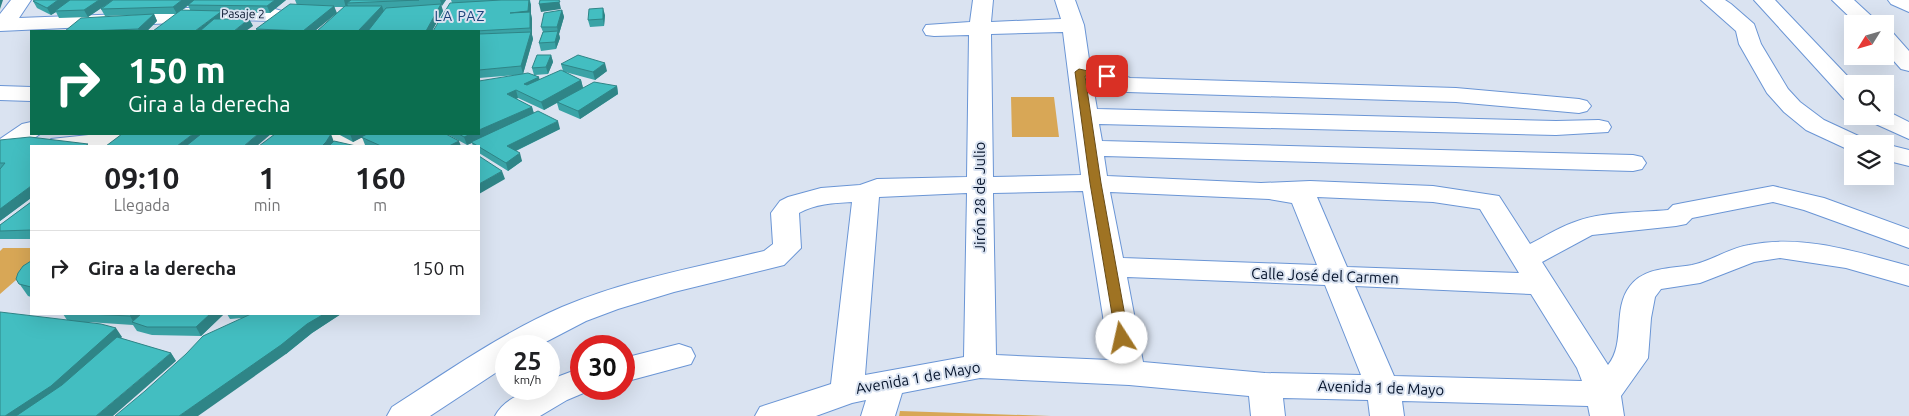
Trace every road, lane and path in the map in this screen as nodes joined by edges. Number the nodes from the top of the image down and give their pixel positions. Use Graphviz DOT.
graph roads {
  1 [pos="21,0"];
  2 [pos="200,0"];
  3 [pos="983,0"];
  4 [pos="1065,0"];
  5 [pos="1711,0"];
  6 [pos="1764,0"];
  7 [pos="1842,0"];
  8 [pos="1898,0"];
  9 [pos="1909,6"];
  10 [pos="1860,15"];
  11 [pos="178,16"];
  12 [pos="1,25"];
  13 [pos="1072,25"];
  14 [pos="980,29"];
  15 [pos="158,30"];
  16 [pos="255,30"];
  17 [pos="934,30"];
  18 [pos="1894,48"];
  19 [pos="1909,64"];
  20 [pos="1079,72"];
  21 [pos="1844,85"];
  22 [pos="0,93"];
  23 [pos="30,94"];
  24 [pos="1579,106"];
  25 [pos="1086,116"];
  26 [pos="1894,124"];
  27 [pos="1599,127"];
  28 [pos="30,130"];
  29 [pos="1909,132"];
  30 [pos="129,135"];
  31 [pos="334,135"];
  32 [pos="1844,138"];
  33 [pos="4,145"];
  34 [pos="71,145"];
  35 [pos="356,145"];
  36 [pos="1090,148"];
  37 [pos="1894,154"];
  38 [pos="1909,158"];
  39 [pos="1633,163"];
  40 [pos="1095,183"];
  41 [pos="979,185"];
  42 [pos="1261,191"];
  43 [pos="866,193"];
  44 [pos="1909,239"];
  45 [pos="1525,259"];
  46 [pos="1110,268"];
  47 [pos="1909,276"];
  48 [pos="1336,277"];
  49 [pos="1541,284"];
  50 [pos="532,335"];
  51 [pos="679,356"];
  52 [pos="495,357"];
  53 [pos="980,366"];
  54 [pos="635,367"];
  55 [pos="1129,373"];
  56 [pos="888,384"];
  57 [pos="570,385"];
  58 [pos="847,391"];
  59 [pos="1266,400"];
  60 [pos="1385,403"];
  61 [pos="1606,410"];
  62 [pos="404,416"];
  63 [pos="512,416"];
  64 [pos="772,416"];
  65 [pos="878,416"];
  1 -- 12 [label="street"];
  2 -- 11 [label="street"];
  3 -- 14 [label="street, Jirón 28 de Julio"];
  4 -- 13 [label="street"];
  5 -- 32 [label="street"];
  6 -- 21 [label="street"];
  7 -- 10 [label="street"];
  8 -- 9 [label="street"];
  11 -- 12 [label="street, Pasaje 2"];
  11 -- 15 [label="street"];
  11 -- 16 [label="street, Pasaje 2"];
  13 -- 14 [label="street"];
  13 -- 20 [label="street"];
  14 -- 17 [label="street"];
  14 -- 41 [label="street, Jirón 28 de Julio"];
  18 -- 19 [label="street"];
  20 -- 24 [label="street"];
  20 -- 25 [label="street"];
  22 -- 23 [label="street"];
  25 -- 27 [label="street"];
  25 -- 36 [label="street"];
  26 -- 29 [label="street"];
  28 -- 33 [label="street"];
  30 -- 34 [label="street"];
  31 -- 35 [label="street"];
  33 -- 34 [label="street"];
  36 -- 39 [label="street"];
  36 -- 40 [label="street"];
  37 -- 38 [label="street"];
  40 -- 41 [label="street"];
  40 -- 42 [label="street"];
  40 -- 46 [label="street"];
  41 -- 43 [label="street"];
  41 -- 53 [label="street, Jirón 28 de Julio"];
  42 -- 45 [label="street"];
  42 -- 48 [label="street"];
  43 -- 50 [label="street"];
  43 -- 58 [label="street"];
  44 -- 45 [label="street"];
  45 -- 49 [label="street"];
  46 -- 48 [label="street, Calle José del Carmen"];
  46 -- 55 [label="street"];
  47 -- 61 [label="street"];
  48 -- 49 [label="street, Calle José del Carmen"];
  48 -- 60 [label="street"];
  49 -- 61 [label="street"];
  51 -- 54 [label="street"];
  52 -- 62 [label="street"];
  53 -- 55 [label="street, Avenida 1 de Mayo"];
  53 -- 56 [label="street, Avenida 1 de Mayo"];
  55 -- 59 [label="street, Avenida 1 de Mayo"];
  56 -- 58 [label="street, Avenida 1 de Mayo"];
  56 -- 65 [label="street"];
  57 -- 63 [label="street"];
  58 -- 64 [label="street, Avenida 1 de Mayo"];
  59 -- 60 [label="street, Avenida 1 de Mayo"];
  60 -- 61 [label="street, Avenida 1 de Mayo"];
}
